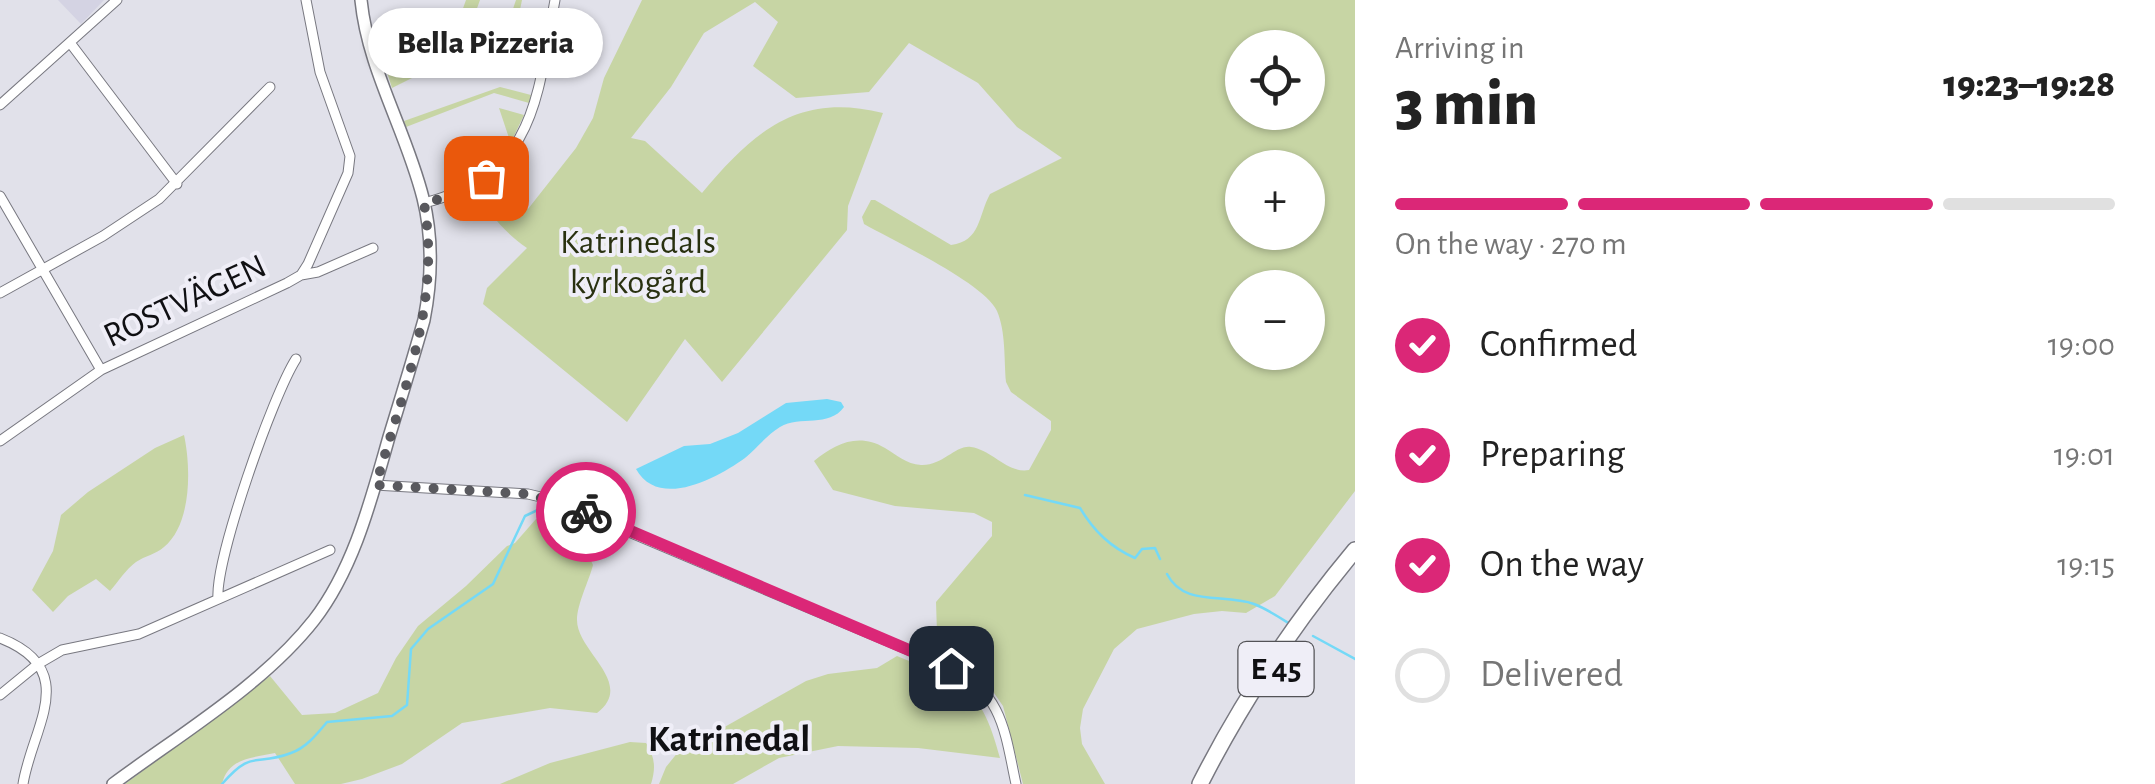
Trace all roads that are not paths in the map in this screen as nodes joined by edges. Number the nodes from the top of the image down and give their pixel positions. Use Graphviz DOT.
graph roads {
  1 [pos="117,0"];
  2 [pos="306,0"];
  3 [pos="360,0"];
  4 [pos="556,0"];
  5 [pos="71,44"];
  6 [pos="270,87"];
  7 [pos="1,102"];
  8 [pos="178,184"];
  9 [pos="0,196"];
  10 [pos="424,203"];
  11 [pos="372,248"];
  12 [pos="44,268"];
  13 [pos="300,275"];
  14 [pos="0,293"];
  15 [pos="296,359"];
  16 [pos="101,370"];
  17 [pos="0,440"];
  18 [pos="376,485"];
  19 [pos="330,550"];
  20 [pos="1355,550"];
  21 [pos="1355,564"];
  22 [pos="218,599"];
  23 [pos="0,638"];
  24 [pos="38,664"];
  25 [pos="0,695"];
  26 [pos="23,784"];
  27 [pos="113,784"];
  28 [pos="1016,784"];
  29 [pos="1200,784"];
  30 [pos="1211,784"];
  1 -- 5 [label="street"];
  2 -- 13 [label="street, ROSTVÄGEN"];
  3 -- 10 [label="street"];
  4 -- 10 [label="street"];
  5 -- 7 [label="street"];
  5 -- 8 [label="street"];
  6 -- 8 [label="street"];
  8 -- 12 [label="street"];
  9 -- 12 [label="street"];
  10 -- 18 [label="street"];
  11 -- 13 [label="street"];
  12 -- 14 [label="street"];
  12 -- 16 [label="street"];
  13 -- 16 [label="street, ROSTVÄGEN"];
  15 -- 22 [label="street"];
  16 -- 17 [label="street, ROSTVÄGEN"];
  18 -- 27 [label="street"];
  18 -- 28 [label="street"];
  19 -- 22 [label="street"];
  20 -- 29 [label="highway, E 45"];
  21 -- 30 [label="highway, E 45"];
  22 -- 24 [label="street"];
  23 -- 24 [label="street"];
  24 -- 25 [label="street"];
  24 -- 26 [label="street"];
}
